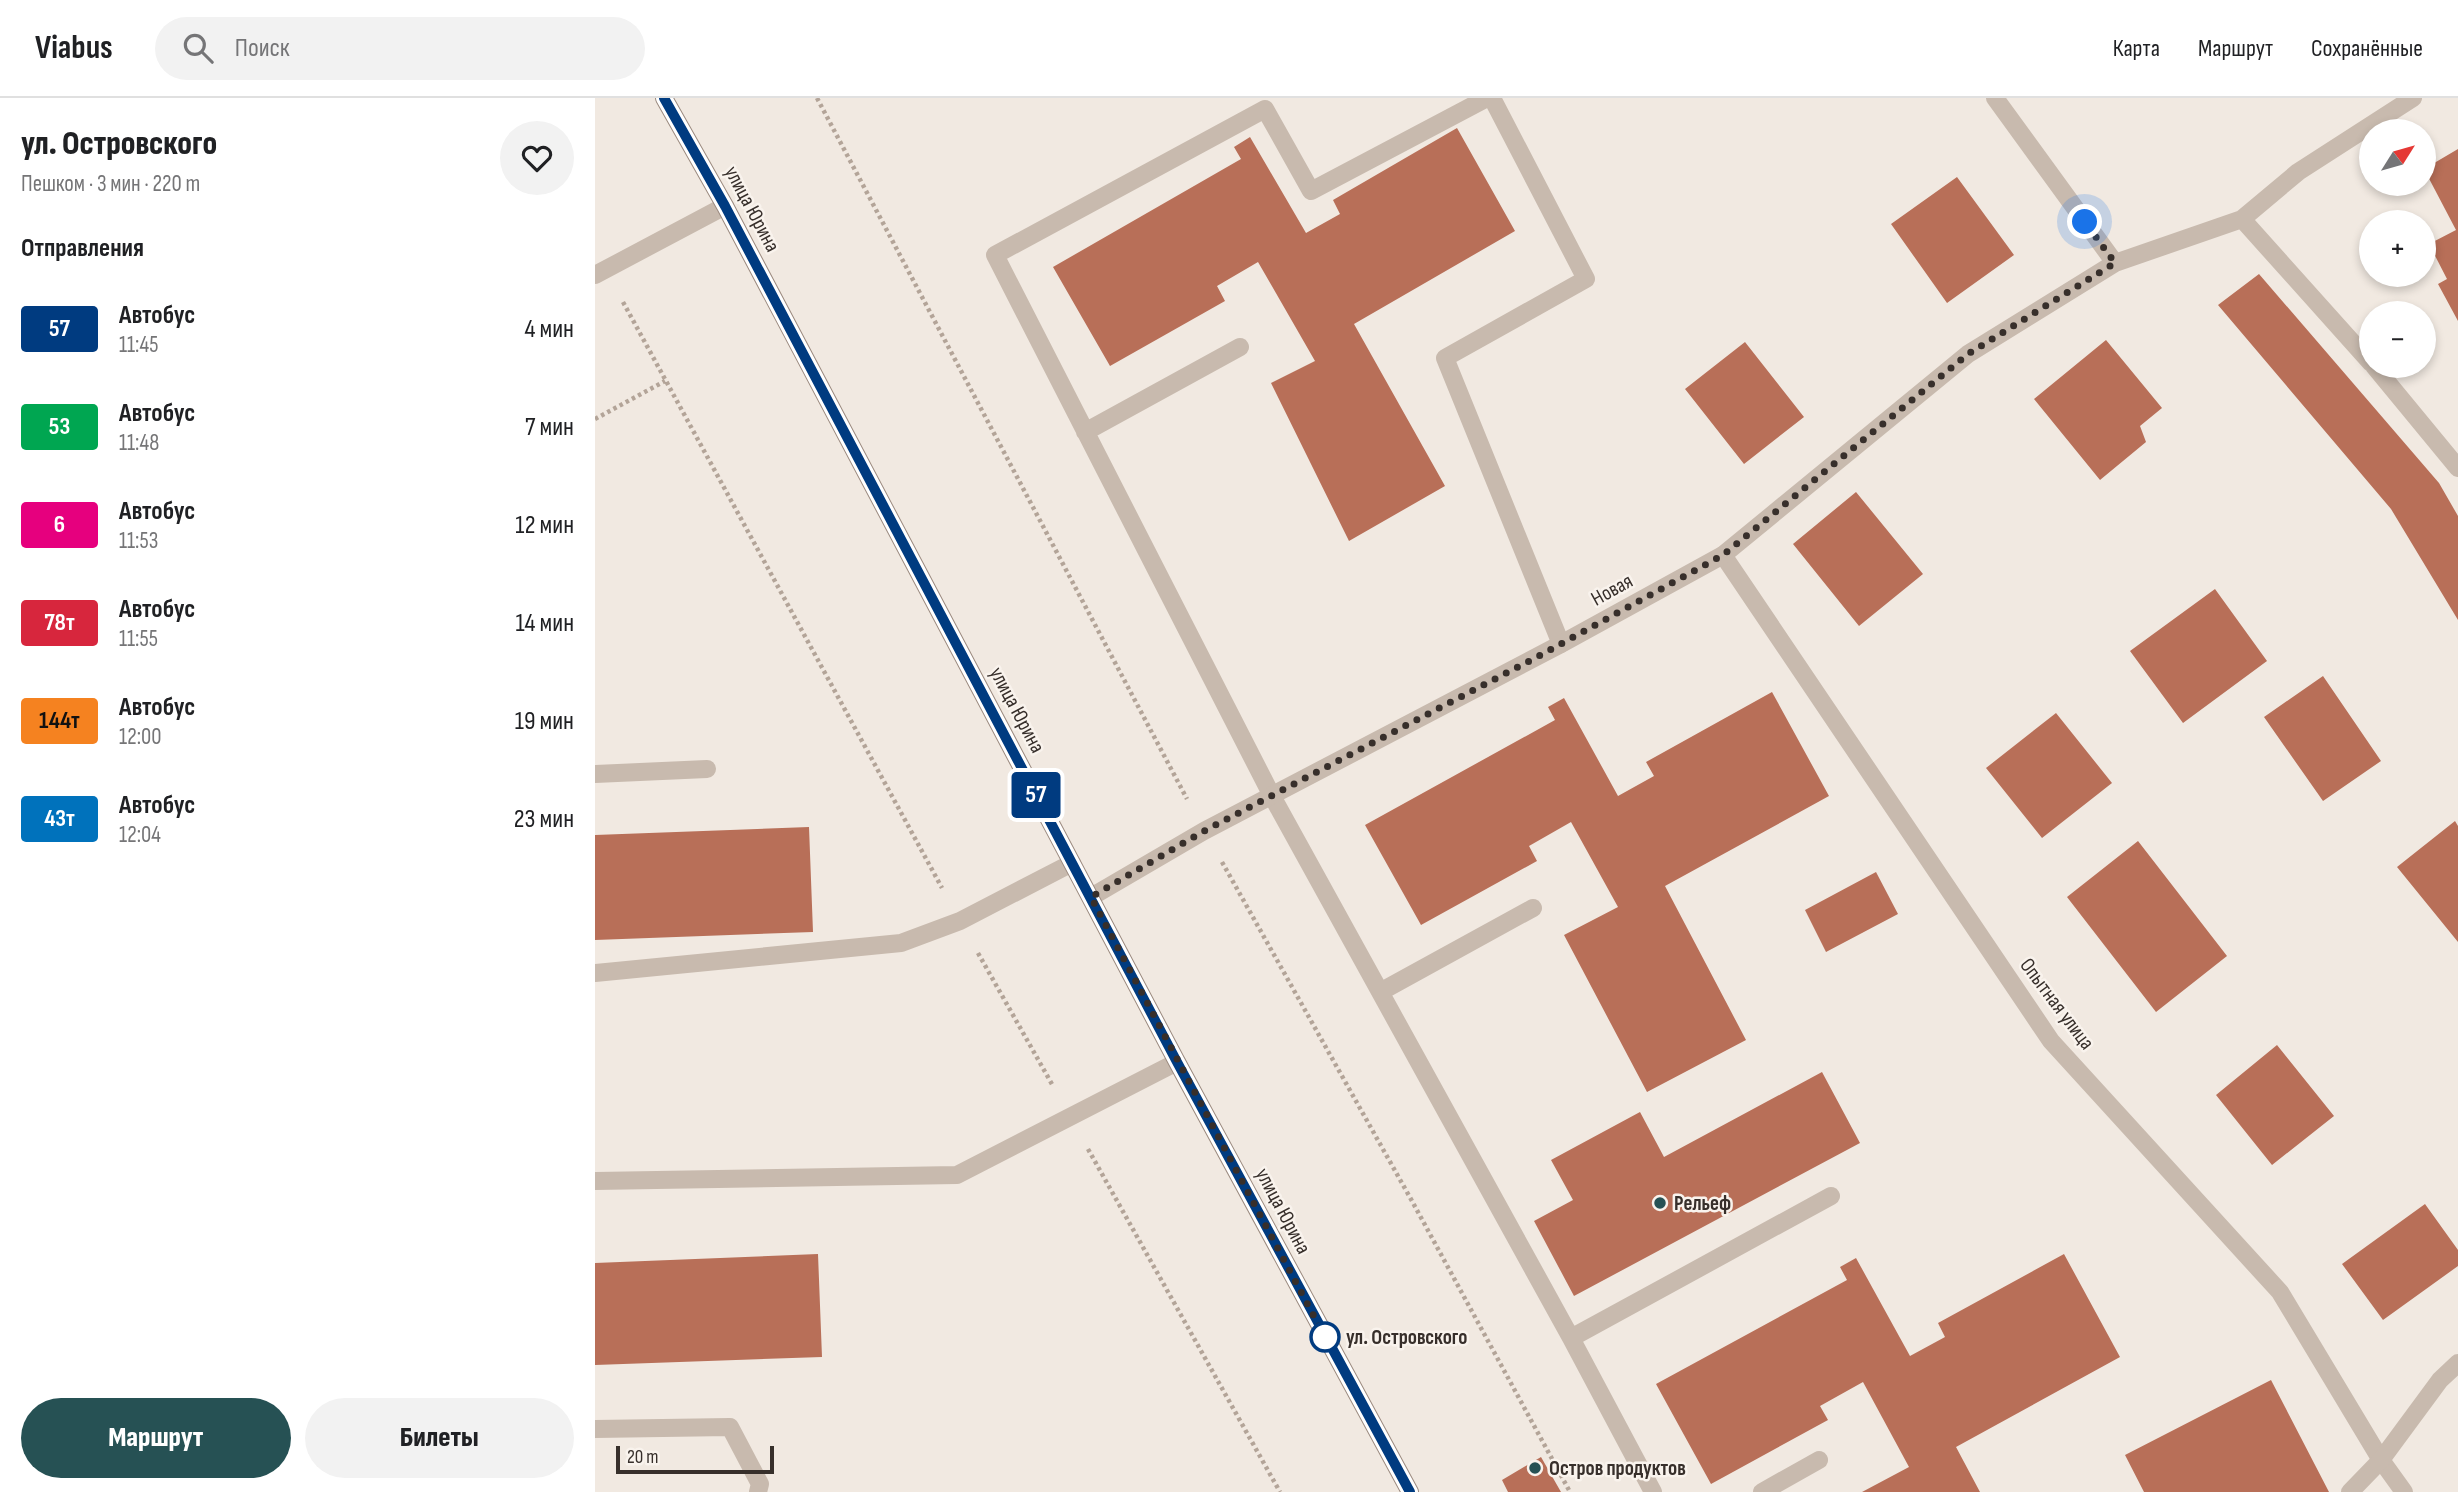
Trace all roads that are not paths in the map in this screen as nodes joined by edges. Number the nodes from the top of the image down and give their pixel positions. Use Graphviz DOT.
graph roads {
  1 [pos="664,98"];
  2 [pos="1487,98"];
  3 [pos="1492,98"];
  4 [pos="1995,98"];
  5 [pos="2413,98"];
  6 [pos="725,206"];
  7 [pos="2242,219"];
  8 [pos="2115,263"];
  9 [pos="600,272"];
  10 [pos="1240,347"];
  11 [pos="2359,350"];
  12 [pos="2384,378"];
  13 [pos="1086,432"];
  14 [pos="2458,468"];
  15 [pos="1723,555"];
  16 [pos="1561,644"];
  17 [pos="707,769"];
  18 [pos="595,774"];
  19 [pos="1272,796"];
  20 [pos="1072,863"];
  21 [pos="1091,897"];
  22 [pos="1533,908"];
  23 [pos="595,973"];
  24 [pos="1380,992"];
  25 [pos="1177,1062"];
  26 [pos="595,1181"];
  27 [pos="1831,1196"];
  28 [pos="1571,1338"];
  29 [pos="2458,1363"];
  30 [pos="595,1429"];
  31 [pos="1819,1460"];
  32 [pos="2381,1460"];
  33 [pos="758,1492"];
  34 [pos="1410,1492"];
  35 [pos="1653,1492"];
  36 [pos="1762,1492"];
  37 [pos="2350,1492"];
  38 [pos="2404,1492"];
  1 -- 6 [label="main road, улица Юрина"];
  2 -- 13 [label="street"];
  3 -- 16 [label="street"];
  4 -- 8 [label="street"];
  5 -- 7 [label="street"];
  6 -- 9 [label="street"];
  6 -- 20 [label="main road, улица Юрина"];
  7 -- 8 [label="street, Новая"];
  7 -- 11 [label="street"];
  8 -- 15 [label="street, Новая"];
  10 -- 13 [label="street"];
  12 -- 14 [label="street"];
  13 -- 19 [label="street"];
  15 -- 16 [label="street, Новая"];
  15 -- 32 [label="street, Опытная улица"];
  16 -- 19 [label="street, Новая"];
  17 -- 18 [label="street"];
  19 -- 21 [label="street, Новая"];
  19 -- 24 [label="street"];
  20 -- 21 [label="main road, улица Юрина"];
  20 -- 23 [label="street"];
  21 -- 25 [label="main road, улица Юрина"];
  22 -- 24 [label="street"];
  24 -- 28 [label="street"];
  25 -- 26 [label="street"];
  25 -- 34 [label="main road, улица Юрина"];
  27 -- 28 [label="street"];
  28 -- 35 [label="street"];
  29 -- 32 [label="street"];
  30 -- 33 [label="street"];
  31 -- 36 [label="street"];
  32 -- 37 [label="street"];
  32 -- 38 [label="street, Опытная улица"];
}
